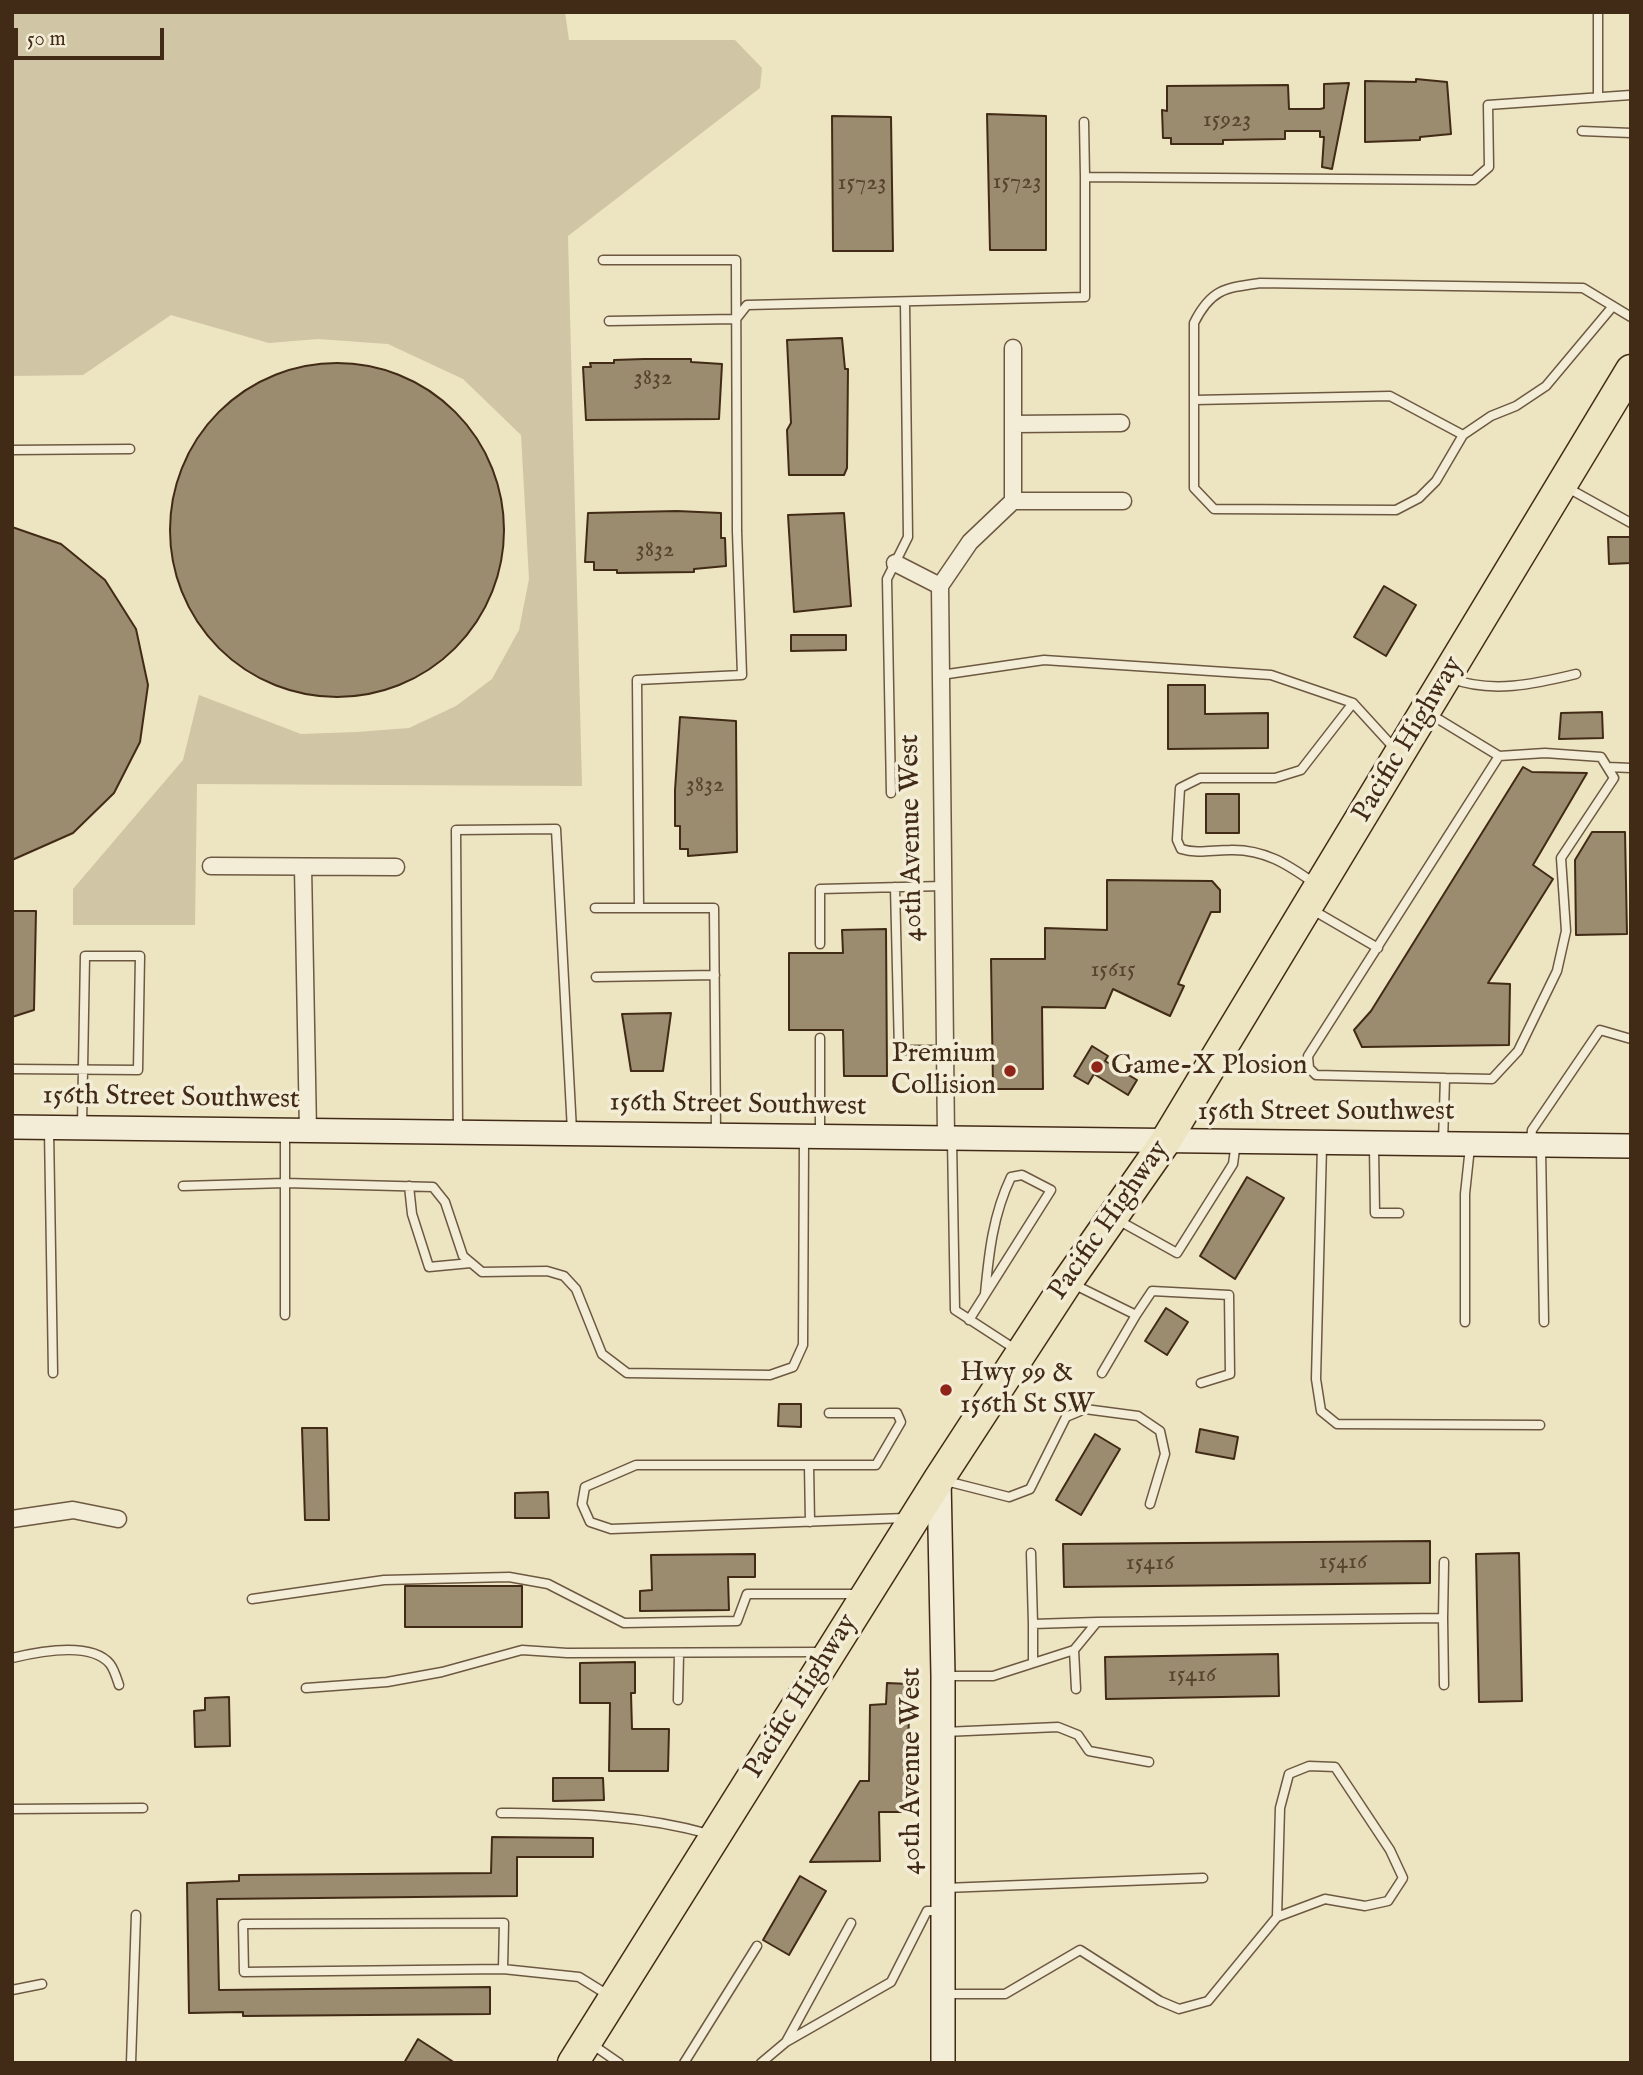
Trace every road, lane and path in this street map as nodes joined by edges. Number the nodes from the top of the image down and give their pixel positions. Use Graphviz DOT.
graph roads {
  1 [pos="1598,12"];
  2 [pos="1631,95"];
  3 [pos="1598,96"];
  4 [pos="1084,122"];
  5 [pos="1582,131"];
  6 [pos="1631,133"];
  7 [pos="1085,177"];
  8 [pos="603,260"];
  9 [pos="905,302"];
  10 [pos="1614,306"];
  11 [pos="1631,317"];
  12 [pos="736,319"];
  13 [pos="608,321"];
  14 [pos="1013,348"];
  15 [pos="1631,370"];
  16 [pos="1194,400"];
  17 [pos="1121,423"];
  18 [pos="1013,424"];
  19 [pos="1463,435"];
  20 [pos="130,449"];
  21 [pos="12,450"];
  22 [pos="1561,483"];
  23 [pos="1013,501"];
  24 [pos="1124,501"];
  25 [pos="1631,523"];
  26 [pos="895,563"];
  27 [pos="940,586"];
  28 [pos="1576,674"];
  29 [pos="941,675"];
  30 [pos="1448,677"];
  31 [pos="1353,703"];
  32 [pos="1427,712"];
  33 [pos="1399,754"];
  34 [pos="1499,756"];
  35 [pos="1608,767"];
  36 [pos="1631,768"];
  37 [pos="891,793"];
  38 [pos="211,866"];
  39 [pos="303,867"];
  40 [pos="396,867"];
  41 [pos="943,886"];
  42 [pos="895,887"];
  43 [pos="1314,897"];
  44 [pos="595,908"];
  45 [pos="639,908"];
  46 [pos="821,944"];
  47 [pos="1378,948"];
  48 [pos="715,975"];
  49 [pos="596,977"];
  50 [pos="820,1038"];
  51 [pos="1631,1039"];
  52 [pos="945,1050"];
  53 [pos="12,1069"];
  54 [pos="83,1070"];
  55 [pos="1445,1078"];
  56 [pos="12,1126"];
  57 [pos="49,1127"];
  58 [pos="82,1128"];
  59 [pos="297,1130"];
  60 [pos="458,1132"];
  61 [pos="572,1134"];
  62 [pos="716,1136"];
  63 [pos="812,1137"];
  64 [pos="949,1139"];
  65 [pos="1165,1142"];
  66 [pos="1236,1142"];
  67 [pos="1322,1143"];
  68 [pos="1374,1144"];
  69 [pos="1443,1144"];
  70 [pos="1471,1144"];
  71 [pos="1536,1145"];
  72 [pos="1631,1146"];
  73 [pos="285,1183"];
  74 [pos="183,1186"];
  75 [pos="408,1186"];
  76 [pos="1399,1213"];
  77 [pos="1112,1217"];
  78 [pos="471,1263"];
  79 [pos="1068,1281"];
  80 [pos="985,1294"];
  81 [pos="285,1315"];
  82 [pos="1136,1315"];
  83 [pos="969,1320"];
  84 [pos="1465,1322"];
  85 [pos="1544,1322"];
  86 [pos="1021,1353"];
  87 [pos="53,1373"];
  88 [pos="1102,1373"];
  89 [pos="1201,1383"];
  90 [pos="829,1413"];
  91 [pos="1540,1425"];
  92 [pos="809,1465"];
  93 [pos="939,1479"];
  94 [pos="1150,1504"];
  95 [pos="118,1518"];
  96 [pos="915,1518"];
  97 [pos="12,1519"];
  98 [pos="810,1522"];
  99 [pos="1031,1552"];
  100 [pos="1444,1562"];
  101 [pos="867,1594"];
  102 [pos="252,1599"];
  103 [pos="1443,1618"];
  104 [pos="1097,1622"];
  105 [pos="1033,1624"];
  106 [pos="1074,1650"];
  107 [pos="830,1652"];
  108 [pos="679,1654"];
  109 [pos="12,1658"];
  110 [pos="1033,1663"];
  111 [pos="943,1675"];
  112 [pos="119,1685"];
  113 [pos="1444,1685"];
  114 [pos="306,1688"];
  115 [pos="1076,1689"];
  116 [pos="678,1700"];
  117 [pos="941,1732"];
  118 [pos="1149,1762"];
  119 [pos="143,1808"];
  120 [pos="12,1809"];
  121 [pos="501,1813"];
  122 [pos="715,1836"];
  123 [pos="1203,1878"];
  124 [pos="942,1899"];
  125 [pos="136,1915"];
  126 [pos="1277,1917"];
  127 [pos="851,1923"];
  128 [pos="757,1946"];
  129 [pos="503,1969"];
  130 [pos="42,1984"];
  131 [pos="12,1990"];
  132 [pos="943,1994"];
  133 [pos="613,1998"];
  134 [pos="786,2042"];
  135 [pos="580,2052"];
  136 [pos="131,2063"];
  137 [pos="619,2063"];
  138 [pos="684,2063"];
  139 [pos="761,2063"];
  140 [pos="943,2063"];
  1 -- 3 [label="lane"];
  2 -- 3 [label="lane"];
  3 -- 7 [label="lane"];
  4 -- 7 [label="lane"];
  5 -- 6 [label="lane"];
  7 -- 9 [label="lane"];
  8 -- 12 [label="lane"];
  9 -- 12 [label="lane"];
  9 -- 26 [label="lane"];
  10 -- 11 [label="lane"];
  10 -- 16 [label="lane"];
  10 -- 19 [label="lane"];
  12 -- 13 [label="lane"];
  12 -- 45 [label="lane"];
  14 -- 18 [label="street"];
  15 -- 22 [label="highway, Pacific Highway"];
  16 -- 19 [label="lane"];
  16 -- 19 [label="lane"];
  17 -- 18 [label="street"];
  18 -- 23 [label="street"];
  20 -- 21 [label="lane"];
  22 -- 25 [label="lane"];
  22 -- 30 [label="highway, Pacific Highway"];
  23 -- 24 [label="street"];
  23 -- 27 [label="street"];
  26 -- 27 [label="street"];
  26 -- 37 [label="lane"];
  27 -- 29 [label="street, 40th Avenue West"];
  28 -- 30 [label="lane"];
  29 -- 31 [label="lane"];
  29 -- 41 [label="street, 40th Avenue West"];
  30 -- 32 [label="highway, Pacific Highway"];
  31 -- 33 [label="lane"];
  31 -- 43 [label="lane"];
  32 -- 33 [label="highway, Pacific Highway"];
  32 -- 34 [label="lane"];
  33 -- 43 [label="highway, Pacific Highway"];
  34 -- 35 [label="lane"];
  34 -- 47 [label="lane"];
  35 -- 36 [label="lane"];
  35 -- 55 [label="lane"];
  38 -- 39 [label="street"];
  39 -- 40 [label="street"];
  39 -- 59 [label="street"];
  41 -- 42 [label="lane"];
  41 -- 52 [label="street, 40th Avenue West"];
  42 -- 46 [label="lane"];
  42 -- 52 [label="lane"];
  43 -- 47 [label="lane"];
  43 -- 65 [label="highway, Pacific Highway"];
  44 -- 45 [label="lane"];
  45 -- 48 [label="lane"];
  47 -- 55 [label="lane"];
  48 -- 49 [label="lane"];
  48 -- 62 [label="lane"];
  50 -- 63 [label="lane"];
  51 -- 71 [label="lane"];
  52 -- 64 [label="street, 40th Avenue West"];
  53 -- 54 [label="lane"];
  54 -- 54 [label="lane"];
  54 -- 58 [label="lane"];
  55 -- 69 [label="lane"];
  56 -- 57 [label="street, 156th Street Southwest"];
  57 -- 58 [label="street, 156th Street Southwest"];
  57 -- 87 [label="lane"];
  58 -- 59 [label="street, 156th Street Southwest"];
  59 -- 60 [label="street, 156th Street Southwest"];
  59 -- 73 [label="lane"];
  60 -- 61 [label="street, 156th Street Southwest"];
  60 -- 61 [label="lane"];
  61 -- 62 [label="street, 156th Street Southwest"];
  62 -- 63 [label="street, 156th Street Southwest"];
  63 -- 64 [label="street, 156th Street Southwest"];
  63 -- 78 [label="lane"];
  64 -- 65 [label="street, 156th Street Southwest"];
  64 -- 83 [label="lane"];
  65 -- 66 [label="street, 156th Street Southwest"];
  65 -- 77 [label="highway, Pacific Highway"];
  66 -- 67 [label="street, 156th Street Southwest"];
  66 -- 77 [label="lane"];
  67 -- 68 [label="street, 156th Street Southwest"];
  67 -- 91 [label="lane"];
  68 -- 69 [label="street, 156th Street Southwest"];
  68 -- 76 [label="lane"];
  69 -- 70 [label="street, 156th Street Southwest"];
  70 -- 71 [label="street, 156th Street Southwest"];
  70 -- 84 [label="lane"];
  71 -- 72 [label="street, 156th Street Southwest"];
  71 -- 85 [label="lane"];
  73 -- 74 [label="lane"];
  73 -- 75 [label="lane"];
  73 -- 81 [label="lane"];
  75 -- 78 [label="lane"];
  75 -- 78 [label="lane"];
  77 -- 79 [label="highway, Pacific Highway"];
  79 -- 82 [label="lane"];
  79 -- 86 [label="highway, Pacific Highway"];
  80 -- 80 [label="lane"];
  80 -- 83 [label="lane"];
  82 -- 88 [label="lane"];
  82 -- 89 [label="lane"];
  83 -- 86 [label="lane"];
  86 -- 93 [label="highway, Pacific Highway"];
  90 -- 92 [label="lane"];
  92 -- 98 [label="lane"];
  92 -- 98 [label="lane"];
  93 -- 94 [label="lane"];
  93 -- 96 [label="highway, Pacific Highway"];
  93 -- 111 [label="street, 40th Avenue West"];
  95 -- 97 [label="street"];
  96 -- 98 [label="lane"];
  96 -- 101 [label="highway, Pacific Highway"];
  99 -- 105 [label="lane"];
  100 -- 103 [label="lane"];
  101 -- 102 [label="lane"];
  101 -- 107 [label="highway, Pacific Highway"];
  103 -- 104 [label="lane"];
  103 -- 113 [label="lane"];
  104 -- 105 [label="lane"];
  104 -- 106 [label="lane"];
  105 -- 110 [label="lane"];
  106 -- 110 [label="lane"];
  106 -- 115 [label="lane"];
  107 -- 108 [label="lane"];
  107 -- 122 [label="highway, Pacific Highway"];
  108 -- 114 [label="lane"];
  108 -- 116 [label="lane"];
  109 -- 112 [label="lane"];
  110 -- 111 [label="lane"];
  111 -- 117 [label="street, 40th Avenue West"];
  117 -- 118 [label="lane"];
  117 -- 124 [label="street, 40th Avenue West"];
  119 -- 120 [label="lane"];
  121 -- 122 [label="lane"];
  122 -- 133 [label="highway, Pacific Highway"];
  123 -- 124 [label="lane"];
  124 -- 132 [label="street, 40th Avenue West"];
  124 -- 134 [label="lane"];
  125 -- 136 [label="lane"];
  126 -- 126 [label="lane"];
  126 -- 132 [label="lane"];
  127 -- 134 [label="lane"];
  128 -- 138 [label="lane"];
  129 -- 129 [label="lane"];
  129 -- 133 [label="lane"];
  130 -- 131 [label="lane"];
  132 -- 140 [label="street, 40th Avenue West"];
  133 -- 135 [label="highway, Pacific Highway"];
  134 -- 139 [label="lane"];
  135 -- 137 [label="lane"];
}
